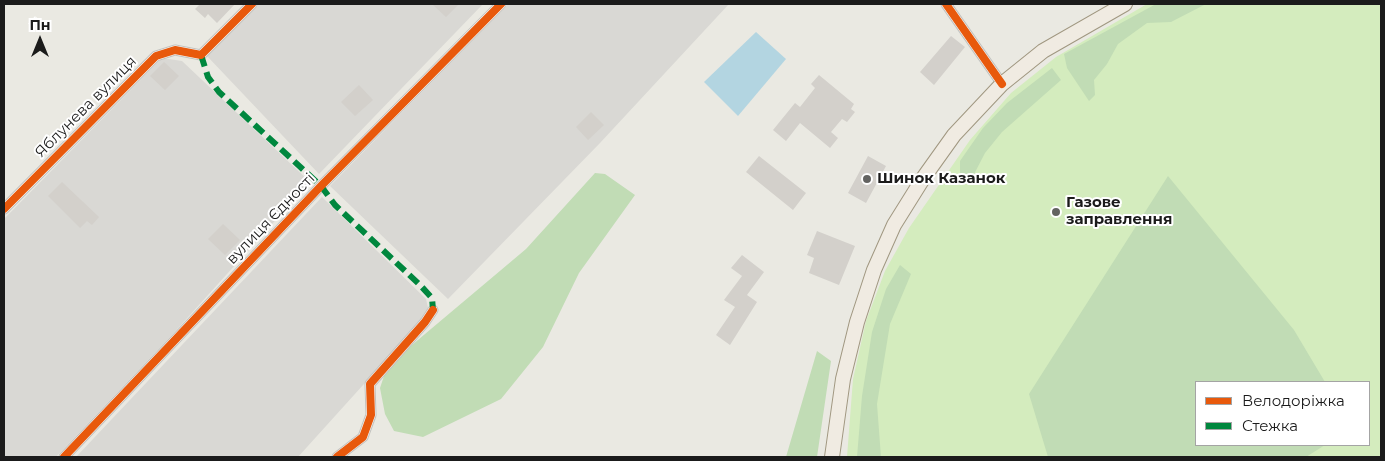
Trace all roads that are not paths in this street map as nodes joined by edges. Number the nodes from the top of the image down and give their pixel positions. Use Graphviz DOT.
graph roads {
  1 [pos="252,4"];
  2 [pos="501,4"];
  3 [pos="946,4"];
  4 [pos="1125,4"];
  5 [pos="1002,84"];
  6 [pos="4,209"];
  7 [pos="433,310"];
  8 [pos="64,457"];
  9 [pos="337,457"];
  10 [pos="832,457"];
  1 -- 6 [label="street, Яблунева вулиця"];
  2 -- 8 [label="street, вулиця Єдності"];
  3 -- 5 [label="street"];
  4 -- 5 [label="main road"];
  5 -- 10 [label="main road"];
  7 -- 9 [label="street"];
}
